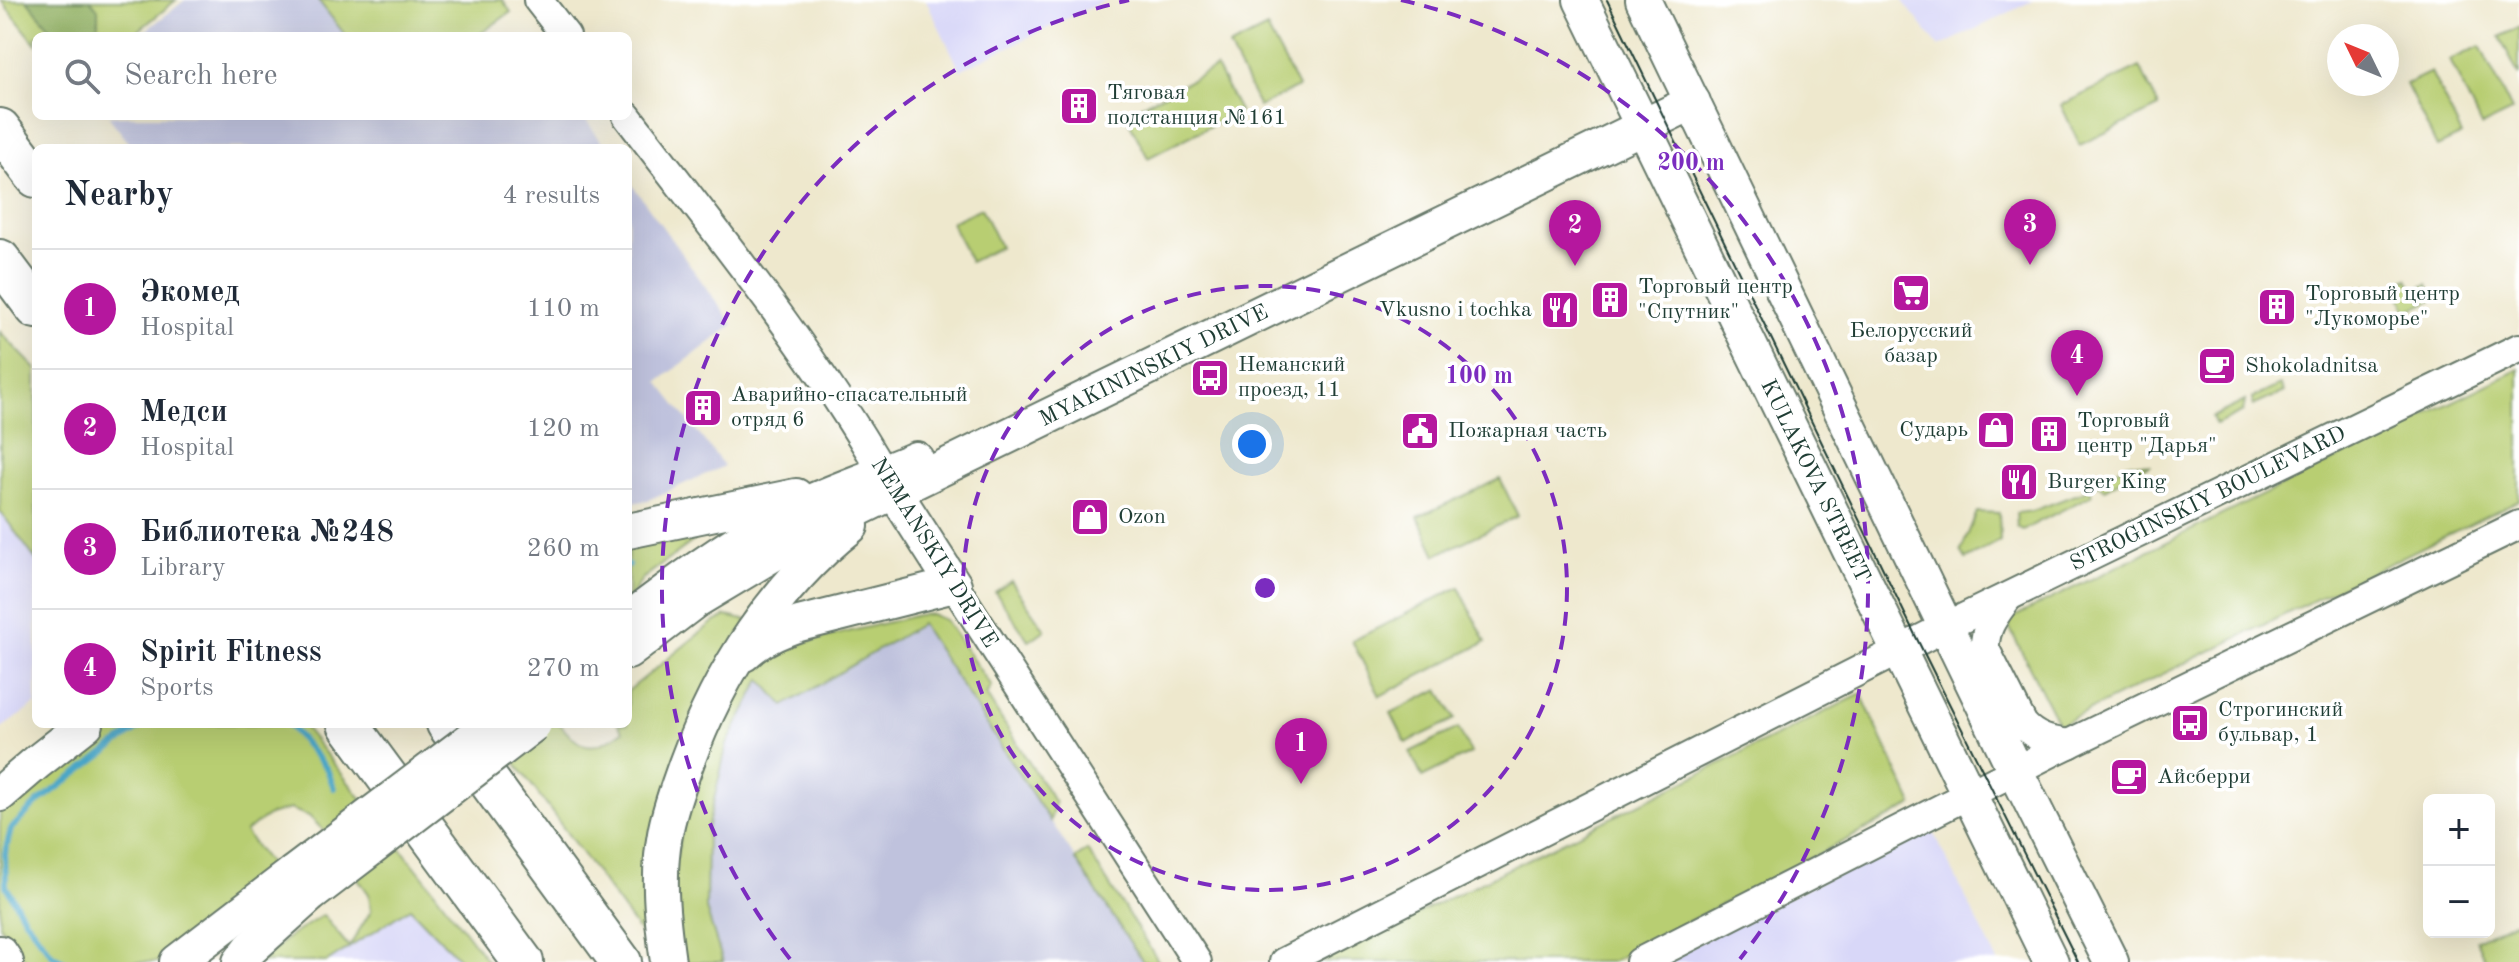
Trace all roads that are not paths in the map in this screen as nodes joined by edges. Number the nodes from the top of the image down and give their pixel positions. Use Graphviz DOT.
graph roads {
  1 [pos="538,0"];
  2 [pos="1581,0"];
  3 [pos="1643,0"];
  4 [pos="563,32"];
  5 [pos="1688,91"];
  6 [pos="1637,116"];
  7 [pos="630,120"];
  8 [pos="0,129"];
  9 [pos="32,172"];
  10 [pos="0,260"];
  11 [pos="32,303"];
  12 [pos="2519,348"];
  13 [pos="877,483"];
  14 [pos="757,515"];
  15 [pos="2519,525"];
  16 [pos="632,531"];
  17 [pos="752,565"];
  18 [pos="954,585"];
  19 [pos="2009,595"];
  20 [pos="632,617"];
  21 [pos="1945,627"];
  22 [pos="632,649"];
  23 [pos="1898,651"];
  24 [pos="731,667"];
  25 [pos="81,728"];
  26 [pos="339,728"];
  27 [pos="351,728"];
  28 [pos="450,728"];
  29 [pos="486,728"];
  30 [pos="528,728"];
  31 [pos="2069,744"];
  32 [pos="2015,770"];
  33 [pos="389,778"];
  34 [pos="0,794"];
  35 [pos="1969,794"];
  36 [pos="300,885"];
  37 [pos="0,953"];
  38 [pos="6,962"];
  39 [pos="177,962"];
  40 [pos="223,962"];
  41 [pos="240,962"];
  42 [pos="523,962"];
  43 [pos="621,962"];
  44 [pos="668,962"];
  45 [pos="1197,962"];
  46 [pos="1284,962"];
  47 [pos="1640,962"];
  48 [pos="2051,962"];
  49 [pos="2111,962"];
  1 -- 4 [label="street"];
  2 -- 6 [label="main road, KULAKOVA STREET"];
  3 -- 5 [label="main road"];
  5 -- 6 [label="main road, MYAKININSKIY DRIVE"];
  5 -- 21 [label="main road"];
  6 -- 13 [label="main road, MYAKININSKIY DRIVE"];
  6 -- 23 [label="main road, KULAKOVA STREET"];
  7 -- 13 [label="street, NEMANSKIY DRIVE"];
  8 -- 9 [label="highway"];
  10 -- 11 [label="highway"];
  12 -- 19 [label="street, STROGINSKIY BOULEVARD"];
  13 -- 14 [label="main road"];
  13 -- 17 [label="main road, MYAKININSKIY DRIVE"];
  13 -- 18 [label="main road, NEMANSKIY DRIVE"];
  13 -- 24 [label="main road"];
  14 -- 16 [label="main road"];
  14 -- 17 [label="main road"];
  14 -- 20 [label="main road"];
  15 -- 31 [label="street"];
  17 -- 22 [label="main road, MYAKININSKIY DRIVE"];
  18 -- 24 [label="main road"];
  18 -- 45 [label="street, NEMANSKIY DRIVE"];
  19 -- 21 [label="street, STROGINSKIY BOULEVARD"];
  19 -- 31 [label="street"];
  21 -- 23 [label="street, STROGINSKIY BOULEVARD"];
  21 -- 32 [label="main road"];
  23 -- 35 [label="main road, KULAKOVA STREET"];
  23 -- 46 [label="street, STROGINSKIY BOULEVARD"];
  24 -- 44 [label="main road"];
  25 -- 34 [label="main road"];
  26 -- 33 [label="main road"];
  27 -- 33 [label="highway"];
  28 -- 43 [label="highway"];
  29 -- 36 [label="main road, bridge"];
  30 -- 36 [label="main road, bridge"];
  31 -- 32 [label="street"];
  32 -- 35 [label="street"];
  32 -- 49 [label="main road"];
  33 -- 42 [label="highway"];
  35 -- 47 [label="street"];
  35 -- 48 [label="main road, KULAKOVA STREET"];
  36 -- 39 [label="main road"];
  36 -- 40 [label="street"];
  36 -- 41 [label="main road"];
  37 -- 38 [label="main road"];
}
